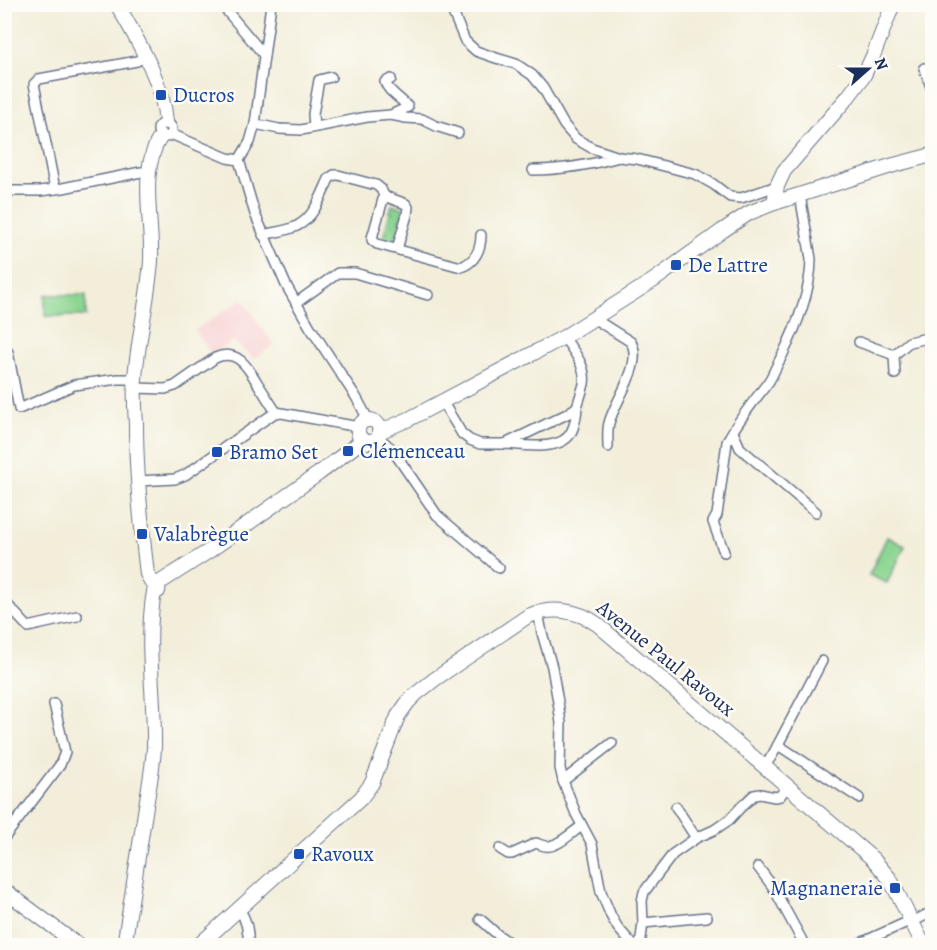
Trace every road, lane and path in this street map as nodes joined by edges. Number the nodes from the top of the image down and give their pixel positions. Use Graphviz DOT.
graph roads {
  1 [pos="117,4"];
  2 [pos="221,4"];
  3 [pos="271,4"];
  4 [pos="454,4"];
  5 [pos="893,4"];
  6 [pos="264,55"];
  7 [pos="145,56"];
  8 [pos="924,68"];
  9 [pos="331,77"];
  10 [pos="391,79"];
  11 [pos="933,89"];
  12 [pos="391,115"];
  13 [pos="255,124"];
  14 [pos="314,127"];
  15 [pos="166,131"];
  16 [pos="458,133"];
  17 [pos="933,155"];
  18 [pos="619,156"];
  19 [pos="239,160"];
  20 [pos="533,170"];
  21 [pos="149,172"];
  22 [pos="777,186"];
  23 [pos="55,189"];
  24 [pos="4,190"];
  25 [pos="800,195"];
  26 [pos="384,196"];
  27 [pos="774,203"];
  28 [pos="263,235"];
  29 [pos="481,235"];
  30 [pos="397,249"];
  31 [pos="428,295"];
  32 [pos="296,303"];
  33 [pos="593,318"];
  34 [pos="564,337"];
  35 [pos="933,337"];
  36 [pos="859,342"];
  37 [pos="8,352"];
  38 [pos="894,355"];
  39 [pos="895,374"];
  40 [pos="135,384"];
  41 [pos="442,401"];
  42 [pos="577,408"];
  43 [pos="276,412"];
  44 [pos="364,429"];
  45 [pos="733,432"];
  46 [pos="378,435"];
  47 [pos="505,444"];
  48 [pos="608,447"];
  49 [pos="138,481"];
  50 [pos="816,512"];
  51 [pos="724,552"];
  52 [pos="499,568"];
  53 [pos="155,586"];
  54 [pos="4,601"];
  55 [pos="538,612"];
  56 [pos="77,616"];
  57 [pos="822,661"];
  58 [pos="54,704"];
  59 [pos="612,743"];
  60 [pos="778,745"];
  61 [pos="765,766"];
  62 [pos="563,781"];
  63 [pos="788,785"];
  64 [pos="859,798"];
  65 [pos="676,807"];
  66 [pos="582,826"];
  67 [pos="4,838"];
  68 [pos="696,838"];
  69 [pos="500,849"];
  70 [pos="758,867"];
  71 [pos="4,890"];
  72 [pos="238,909"];
  73 [pos="933,912"];
  74 [pos="707,917"];
  75 [pos="480,919"];
  76 [pos="912,921"];
  77 [pos="643,923"];
  78 [pos="79,945"];
  79 [pos="124,945"];
  80 [pos="198,945"];
  81 [pos="248,945"];
  82 [pos="514,945"];
  83 [pos="635,945"];
  84 [pos="640,945"];
  85 [pos="805,945"];
  86 [pos="854,945"];
  87 [pos="924,945"];
  1 -- 7 [label="street"];
  2 -- 6 [label="street"];
  3 -- 6 [label="street"];
  4 -- 18 [label="street"];
  5 -- 22 [label="street"];
  6 -- 13 [label="street"];
  7 -- 15 [label="street"];
  7 -- 23 [label="street"];
  8 -- 11 [label="street"];
  9 -- 14 [label="street"];
  10 -- 12 [label="street"];
  12 -- 14 [label="street"];
  12 -- 16 [label="street"];
  13 -- 14 [label="street"];
  13 -- 19 [label="street"];
  15 -- 19 [label="street"];
  15 -- 21 [label="street"];
  17 -- 25 [label="street"];
  18 -- 20 [label="street"];
  18 -- 22 [label="street"];
  19 -- 28 [label="street"];
  21 -- 23 [label="street"];
  21 -- 40 [label="street"];
  22 -- 27 [label="street"];
  23 -- 24 [label="street"];
  25 -- 27 [label="street"];
  25 -- 45 [label="street"];
  26 -- 28 [label="street"];
  26 -- 30 [label="street"];
  26 -- 30 [label="street"];
  27 -- 33 [label="street"];
  28 -- 32 [label="street"];
  29 -- 30 [label="street"];
  31 -- 32 [label="street"];
  32 -- 44 [label="street"];
  33 -- 34 [label="street"];
  33 -- 48 [label="street"];
  34 -- 41 [label="street"];
  34 -- 42 [label="street"];
  35 -- 38 [label="street"];
  36 -- 38 [label="street"];
  37 -- 40 [label="street"];
  38 -- 39 [label="street"];
  40 -- 43 [label="street"];
  40 -- 49 [label="street"];
  41 -- 46 [label="street"];
  41 -- 47 [label="street"];
  42 -- 47 [label="street"];
  42 -- 47 [label="street"];
  43 -- 44 [label="street"];
  43 -- 49 [label="street"];
  44 -- 46 [label="street"];
  44 -- 53 [label="street"];
  45 -- 50 [label="street"];
  45 -- 51 [label="street"];
  46 -- 52 [label="street"];
  49 -- 53 [label="street"];
  53 -- 79 [label="street"];
  54 -- 56 [label="street"];
  55 -- 61 [label="street, Avenue Paul Ravoux"];
  55 -- 62 [label="street"];
  55 -- 72 [label="street, Avenue Paul Ravoux"];
  57 -- 60 [label="street"];
  58 -- 67 [label="street"];
  59 -- 62 [label="street"];
  60 -- 61 [label="street"];
  60 -- 64 [label="street"];
  61 -- 63 [label="street, Avenue Paul Ravoux"];
  62 -- 66 [label="street"];
  63 -- 68 [label="street"];
  63 -- 76 [label="street, Avenue Paul Ravoux"];
  65 -- 68 [label="street"];
  66 -- 69 [label="street"];
  66 -- 83 [label="street"];
  68 -- 77 [label="street"];
  70 -- 85 [label="street"];
  71 -- 78 [label="street"];
  72 -- 80 [label="street, Avenue Paul Ravoux"];
  72 -- 81 [label="street"];
  73 -- 76 [label="street"];
  74 -- 77 [label="street"];
  75 -- 82 [label="street"];
  76 -- 86 [label="street"];
  76 -- 87 [label="street, Avenue Paul Ravoux"];
  77 -- 84 [label="street"];
}
